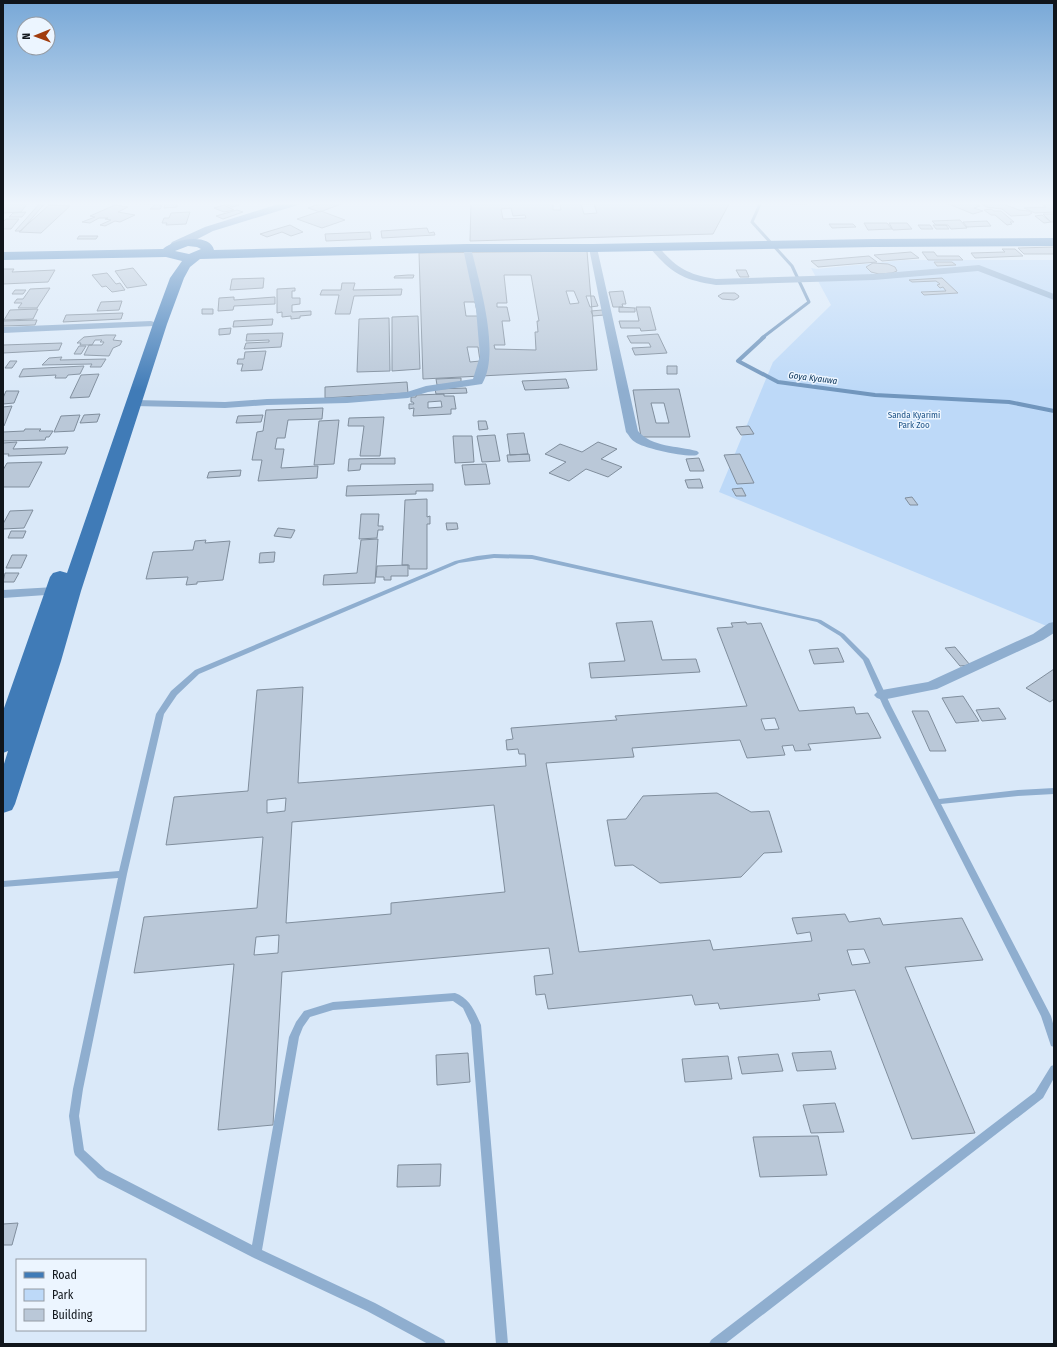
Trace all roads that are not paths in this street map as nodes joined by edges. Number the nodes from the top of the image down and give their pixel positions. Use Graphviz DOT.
graph roads {
  1 [pos="171,265"];
  2 [pos="185,265"];
  3 [pos="471,265"];
  4 [pos="597,265"];
  5 [pos="670,265"];
  6 [pos="1054,297"];
  7 [pos="151,324"];
  8 [pos="3,330"];
  9 [pos="134,403"];
  10 [pos="693,453"];
  11 [pos="55,591"];
  12 [pos="3,594"];
  13 [pos="1054,626"];
  14 [pos="882,695"];
  15 [pos="3,745"];
  16 [pos="1054,791"];
  17 [pos="936,802"];
  18 [pos="3,804"];
  19 [pos="123,874"];
  20 [pos="3,884"];
  21 [pos="1054,1043"];
  22 [pos="1054,1069"];
  23 [pos="256,1253"];
  24 [pos="440,1344"];
  25 [pos="502,1344"];
  26 [pos="715,1344"];
  1 -- 7 [label="main road"];
  2 -- 9 [label="main road"];
  3 -- 9 [label="street"];
  4 -- 10 [label="street"];
  5 -- 6 [label="street"];
  7 -- 8 [label="street"];
  7 -- 11 [label="main road"];
  9 -- 18 [label="main road"];
  11 -- 12 [label="street"];
  11 -- 15 [label="main road"];
  13 -- 14 [label="street"];
  14 -- 17 [label="lane"];
  14 -- 19 [label="lane"];
  16 -- 17 [label="lane"];
  17 -- 21 [label="lane"];
  19 -- 20 [label="lane"];
  19 -- 23 [label="lane"];
  22 -- 26 [label="lane"];
  23 -- 24 [label="lane"];
  23 -- 25 [label="lane"];
}
